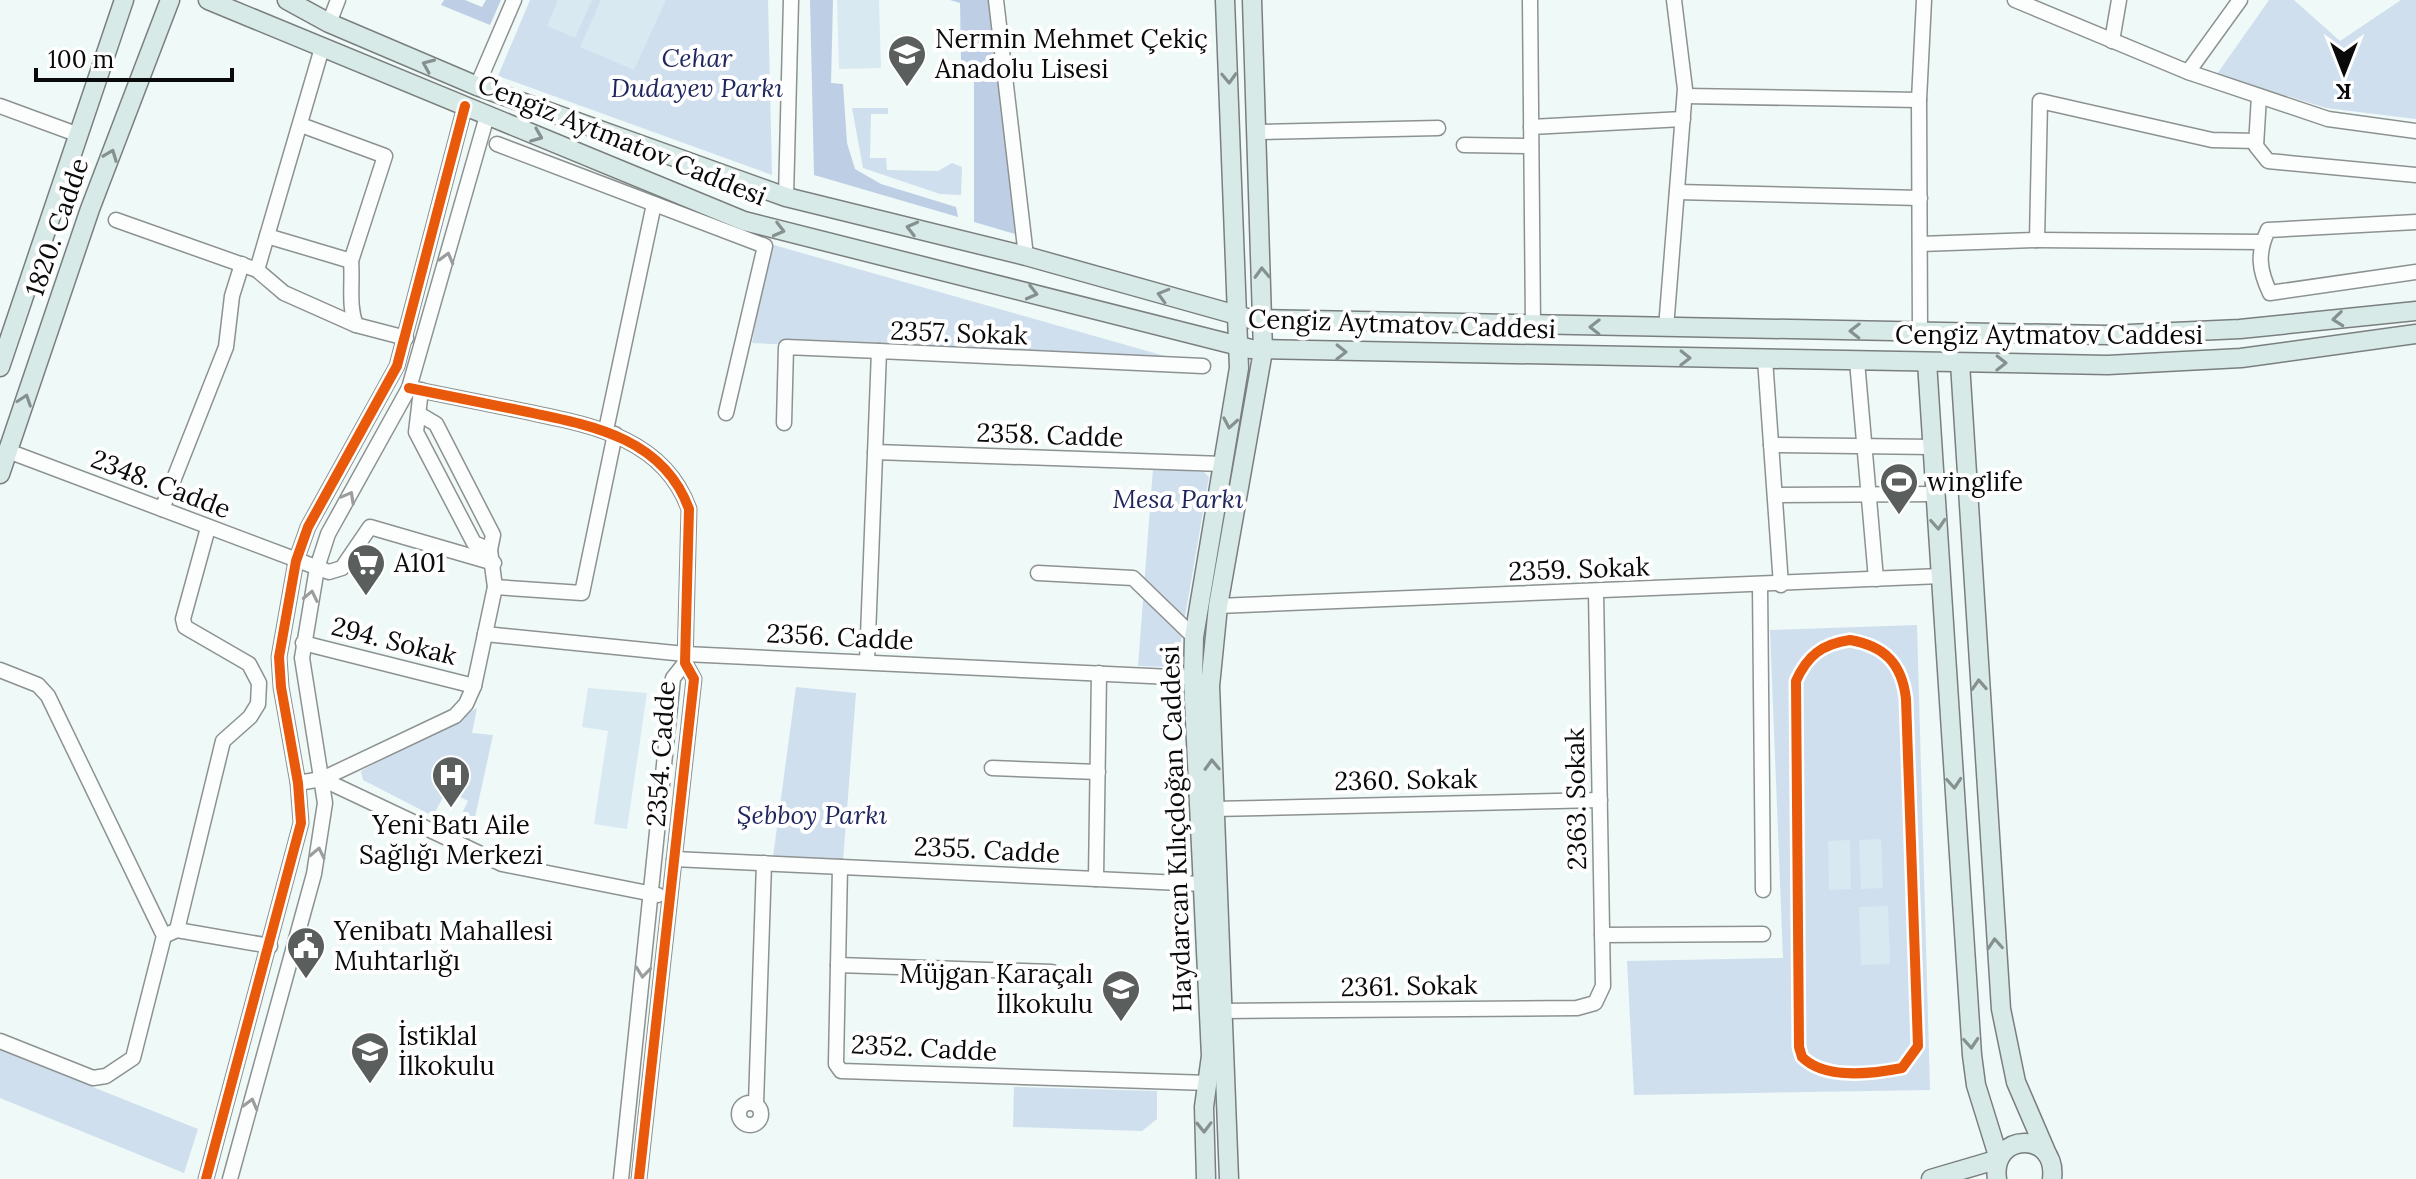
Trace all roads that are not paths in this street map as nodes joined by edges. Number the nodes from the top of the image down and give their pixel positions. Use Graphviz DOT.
graph roads {
  1 [pos="124,0"];
  2 [pos="170,0"];
  3 [pos="208,0"];
  4 [pos="287,0"];
  5 [pos="338,0"];
  6 [pos="514,0"];
  7 [pos="791,0"];
  8 [pos="996,0"];
  9 [pos="1225,0"];
  10 [pos="1252,0"];
  11 [pos="1530,0"];
  12 [pos="1674,0"];
  13 [pos="1924,0"];
  14 [pos="2015,0"];
  15 [pos="2119,0"];
  16 [pos="2240,0"];
  17 [pos="329,23"];
  18 [pos="2112,41"];
  19 [pos="322,48"];
  20 [pos="2188,72"];
  21 [pos="477,86"];
  22 [pos="1685,96"];
  23 [pos="2259,96"];
  24 [pos="1919,100"];
  25 [pos="0,106"];
  26 [pos="465,106"];
  27 [pos="487,116"];
  28 [pos="1683,119"];
  29 [pos="301,125"];
  30 [pos="1531,127"];
  31 [pos="1438,128"];
  32 [pos="2416,131"];
  33 [pos="1257,132"];
  34 [pos="79,135"];
  35 [pos="2256,141"];
  36 [pos="497,144"];
  37 [pos="1464,145"];
  38 [pos="1531,146"];
  39 [pos="578,153"];
  40 [pos="570,172"];
  41 [pos="2416,175"];
  42 [pos="1677,192"];
  43 [pos="786,197"];
  44 [pos="1920,198"];
  45 [pos="654,204"];
  46 [pos="116,220"];
  47 [pos="2416,222"];
  48 [pos="267,236"];
  49 [pos="2037,240"];
  50 [pos="2262,242"];
  51 [pos="1920,244"];
  52 [pos="1026,256"];
  53 [pos="351,261"];
  54 [pos="242,264"];
  55 [pos="257,270"];
  56 [pos="2416,272"];
  57 [pos="2416,311"];
  58 [pos="1238,316"];
  59 [pos="1263,321"];
  60 [pos="356,325"];
  61 [pos="1533,326"];
  62 [pos="1666,328"];
  63 [pos="1920,332"];
  64 [pos="2415,334"];
  65 [pos="406,338"];
  66 [pos="1239,346"];
  67 [pos="879,351"];
  68 [pos="1263,351"];
  69 [pos="1765,359"];
  70 [pos="1857,361"];
  71 [pos="1927,362"];
  72 [pos="1960,363"];
  73 [pos="1203,366"];
  74 [pos="0,367"];
  75 [pos="415,389"];
  76 [pos="726,413"];
  77 [pos="419,414"];
  78 [pos="784,423"];
  79 [pos="610,432"];
  80 [pos="1771,445"];
  81 [pos="1863,446"];
  82 [pos="1933,447"];
  83 [pos="8,451"];
  84 [pos="875,452"];
  85 [pos="1223,464"];
  86 [pos="0,474"];
  87 [pos="1868,494"];
  88 [pos="1936,494"];
  89 [pos="1775,495"];
  90 [pos="162,509"];
  91 [pos="208,528"];
  92 [pos="492,556"];
  93 [pos="296,561"];
  94 [pos="317,568"];
  95 [pos="1038,573"];
  96 [pos="1941,576"];
  97 [pos="1876,579"];
  98 [pos="1781,585"];
  99 [pos="1760,586"];
  100 [pos="495,587"];
  101 [pos="1596,592"];
  102 [pos="1218,606"];
  103 [pos="485,634"];
  104 [pos="1194,637"];
  105 [pos="303,643"];
  106 [pos="685,658"];
  107 [pos="867,662"];
  108 [pos="0,670"];
  109 [pos="1099,673"];
  110 [pos="1193,678"];
  111 [pos="474,686"];
  112 [pos="319,763"];
  113 [pos="295,767"];
  114 [pos="992,768"];
  115 [pos="1098,772"];
  116 [pos="322,779"];
  117 [pos="298,783"];
  118 [pos="1600,800"];
  119 [pos="1213,809"];
  120 [pos="674,859"];
  121 [pos="764,863"];
  122 [pos="840,867"];
  123 [pos="1096,879"];
  124 [pos="1202,884"];
  125 [pos="1763,890"];
  126 [pos="651,895"];
  127 [pos="670,896"];
  128 [pos="170,933"];
  129 [pos="1763,934"];
  130 [pos="1602,935"];
  131 [pos="270,946"];
  132 [pos="838,965"];
  133 [pos="1052,972"];
  134 [pos="1595,1003"];
  135 [pos="1222,1011"];
  136 [pos="0,1041"];
  137 [pos="1209,1083"];
  138 [pos="756,1104"];
  139 [pos="2047,1154"];
  140 [pos="1999,1159"];
  141 [pos="2053,1177"];
  142 [pos="206,1179"];
  143 [pos="230,1179"];
  144 [pos="621,1179"];
  145 [pos="639,1179"];
  146 [pos="1206,1179"];
  147 [pos="1229,1179"];
  148 [pos="1931,1179"];
  149 [pos="1997,1179"];
  1 -- 34 [label="main road, 1820. Cadde"];
  83 -- 2 [label="main road, 1820. Cadde, one-way"];
  3 -- 19 [label="main road, Cengiz Aytmatov Caddesi"];
  4 -- 17 [label="main road, Cengiz Aytmatov Caddesi"];
  5 -- 17 [label="street"];
  6 -- 21 [label="street"];
  7 -- 43 [label="street"];
  8 -- 52 [label="street"];
  9 -- 58 [label="main road, Haydarcan Kılıçdoğan Caddesi, one-way"];
  10 -- 33 [label="main road, Haydarcan Kılıçdoğan Caddesi"];
  11 -- 30 [label="street"];
  12 -- 22 [label="street"];
  13 -- 24 [label="street"];
  14 -- 18 [label="street"];
  15 -- 18 [label="street"];
  16 -- 20 [label="street"];
  21 -- 17 [label="main road, Cengiz Aytmatov Caddesi, one-way"];
  18 -- 20 [label="street"];
  19 -- 26 [label="main road, Cengiz Aytmatov Caddesi"];
  19 -- 29 [label="street"];
  20 -- 23 [label="street"];
  21 -- 43 [label="main road, Cengiz Aytmatov Caddesi"];
  22 -- 24 [label="street"];
  22 -- 28 [label="street"];
  23 -- 32 [label="street"];
  23 -- 35 [label="street"];
  24 -- 44 [label="street"];
  25 -- 34 [label="street"];
  26 -- 27 [label="main road, Cengiz Aytmatov Caddesi"];
  26 -- 65 [label="street"];
  27 -- 39 [label="main road, Cengiz Aytmatov Caddesi, one-way"];
  75 -- 27 [label="street, one-way"];
  28 -- 30 [label="street"];
  28 -- 42 [label="street"];
  29 -- 48 [label="street"];
  29 -- 53 [label="street"];
  30 -- 38 [label="street"];
  31 -- 33 [label="street"];
  59 -- 33 [label="main road, Haydarcan Kılıçdoğan Caddesi, one-way"];
  34 -- 74 [label="main road, 1820. Cadde"];
  35 -- 41 [label="street"];
  35 -- 49 [label="street"];
  36 -- 40 [label="street"];
  37 -- 38 [label="street"];
  38 -- 61 [label="street"];
  39 -- 40 [label="street"];
  39 -- 66 [label="main road, Cengiz Aytmatov Caddesi, one-way"];
  40 -- 45 [label="street"];
  42 -- 44 [label="street"];
  42 -- 62 [label="street"];
  52 -- 43 [label="main road, Cengiz Aytmatov Caddesi, one-way"];
  44 -- 51 [label="street"];
  45 -- 76 [label="street"];
  45 -- 79 [label="street"];
  46 -- 54 [label="street"];
  47 -- 50 [label="street"];
  48 -- 53 [label="street"];
  48 -- 55 [label="street"];
  49 -- 50 [label="street"];
  49 -- 51 [label="street"];
  50 -- 56 [label="street"];
  51 -- 63 [label="street"];
  58 -- 52 [label="main road, Cengiz Aytmatov Caddesi, one-way"];
  53 -- 60 [label="street"];
  54 -- 55 [label="street"];
  54 -- 90 [label="street"];
  55 -- 60 [label="street"];
  57 -- 63 [label="main road, Cengiz Aytmatov Caddesi, one-way"];
  58 -- 59 [label="main road, Cengiz Aytmatov Caddesi"];
  58 -- 66 [label="main road, Haydarcan Kılıçdoğan Caddesi"];
  59 -- 61 [label="main road, Cengiz Aytmatov Caddesi"];
  59 -- 68 [label="main road, Haydarcan Kılıçdoğan Caddesi"];
  60 -- 65 [label="street"];
  62 -- 61 [label="main road, Cengiz Aytmatov Caddesi, one-way"];
  63 -- 62 [label="main road, Cengiz Aytmatov Caddesi, one-way"];
  72 -- 64 [label="main road, Cengiz Aytmatov Caddesi, one-way"];
  65 -- 93 [label="street"];
  66 -- 68 [label="main road, Cengiz Aytmatov Caddesi"];
  66 -- 85 [label="main road, Haydarcan Kılıçdoğan Caddesi, one-way"];
  67 -- 73 [label="street, 2357. Sokak"];
  67 -- 78 [label="street"];
  67 -- 84 [label="street, 2357. Sokak"];
  68 -- 69 [label="main road, Cengiz Aytmatov Caddesi, one-way"];
  68 -- 102 [label="main road, Haydarcan Kılıçdoğan Caddesi"];
  69 -- 70 [label="main road, Cengiz Aytmatov Caddesi"];
  69 -- 80 [label="street"];
  70 -- 71 [label="main road, Cengiz Aytmatov Caddesi"];
  70 -- 81 [label="street"];
  71 -- 72 [label="main road, Cengiz Aytmatov Caddesi"];
  71 -- 82 [label="main road"];
  139 -- 72 [label="main road, one-way"];
  75 -- 77 [label="street"];
  75 -- 79 [label="street, 2354. Cadde"];
  94 -- 75 [label="street, one-way"];
  77 -- 92 [label="street, 294. Sokak"];
  77 -- 92 [label="street"];
  79 -- 100 [label="street"];
  79 -- 106 [label="street, 2354. Cadde"];
  80 -- 81 [label="street"];
  80 -- 89 [label="street"];
  81 -- 82 [label="street"];
  81 -- 87 [label="street"];
  82 -- 88 [label="main road"];
  83 -- 86 [label="main road, 1820. Cadde"];
  83 -- 90 [label="street, 2348. Cadde"];
  84 -- 85 [label="street, 2358. Cadde"];
  84 -- 107 [label="street, 2357. Sokak"];
  85 -- 104 [label="main road, Haydarcan Kılıçdoğan Caddesi"];
  87 -- 88 [label="street"];
  87 -- 89 [label="street"];
  87 -- 97 [label="street"];
  88 -- 96 [label="main road, one-way"];
  89 -- 98 [label="street"];
  90 -- 91 [label="street, 2348. Cadde"];
  91 -- 93 [label="street, 2348. Cadde"];
  91 -- 128 [label="street"];
  92 -- 94 [label="street"];
  92 -- 100 [label="street, 294. Sokak"];
  93 -- 94 [label="street, 2348. Cadde"];
  93 -- 113 [label="street"];
  105 -- 94 [label="street, one-way"];
  95 -- 104 [label="street"];
  96 -- 97 [label="street, 2359. Sokak"];
  96 -- 140 [label="main road, one-way"];
  97 -- 98 [label="street, 2359. Sokak"];
  98 -- 99 [label="street, 2359. Sokak"];
  99 -- 101 [label="street, 2359. Sokak"];
  99 -- 125 [label="street"];
  100 -- 103 [label="street, 294. Sokak"];
  101 -- 102 [label="street, 2359. Sokak"];
  101 -- 118 [label="street, 2363. Sokak"];
  119 -- 102 [label="main road, Haydarcan Kılıçdoğan Caddesi, one-way"];
  103 -- 106 [label="street, 2356. Cadde"];
  103 -- 111 [label="street, 294. Sokak"];
  104 -- 110 [label="main road, Haydarcan Kılıçdoğan Caddesi"];
  105 -- 111 [label="street, 294. Sokak"];
  105 -- 112 [label="street"];
  106 -- 107 [label="street, 2356. Cadde"];
  106 -- 120 [label="street, 2354. Cadde"];
  106 -- 126 [label="street, 2354. Cadde"];
  107 -- 109 [label="street, 2356. Cadde"];
  108 -- 128 [label="street"];
  109 -- 110 [label="street, 2356. Cadde"];
  109 -- 115 [label="street"];
  110 -- 124 [label="main road, Haydarcan Kılıçdoğan Caddesi"];
  111 -- 116 [label="street, 294. Sokak"];
  112 -- 113 [label="street"];
  112 -- 116 [label="street"];
  113 -- 117 [label="street"];
  114 -- 115 [label="street"];
  115 -- 123 [label="street"];
  116 -- 117 [label="street, 294. Sokak"];
  116 -- 126 [label="street"];
  143 -- 116 [label="street, one-way"];
  117 -- 131 [label="street"];
  118 -- 119 [label="street, 2360. Sokak"];
  118 -- 130 [label="street, 2363. Sokak"];
  119 -- 135 [label="main road, Haydarcan Kılıçdoğan Caddesi"];
  120 -- 121 [label="street, 2355. Cadde"];
  120 -- 127 [label="street, 2354. Cadde"];
  121 -- 122 [label="street, 2355. Cadde"];
  121 -- 138 [label="street"];
  122 -- 123 [label="street, 2355. Cadde"];
  122 -- 132 [label="street, 2352. Cadde"];
  123 -- 124 [label="street, 2355. Cadde"];
  124 -- 137 [label="main road, Haydarcan Kılıçdoğan Caddesi"];
  126 -- 127 [label="street"];
  126 -- 144 [label="street, 2354. Cadde, one-way"];
  127 -- 145 [label="street, 2354. Cadde"];
  128 -- 131 [label="street"];
  128 -- 136 [label="street"];
  129 -- 130 [label="street"];
  130 -- 134 [label="street, 2363. Sokak"];
  131 -- 142 [label="street"];
  132 -- 133 [label="street"];
  132 -- 137 [label="street, 2352. Cadde"];
  134 -- 135 [label="street, 2361. Sokak"];
  135 -- 147 [label="main road, Haydarcan Kılıçdoğan Caddesi"];
  137 -- 146 [label="main road, Haydarcan Kılıçdoğan Caddesi, one-way"];
  139 -- 140 [label="main road"];
  139 -- 141 [label="main road"];
  140 -- 148 [label="main road"];
  140 -- 149 [label="main road"];
}
